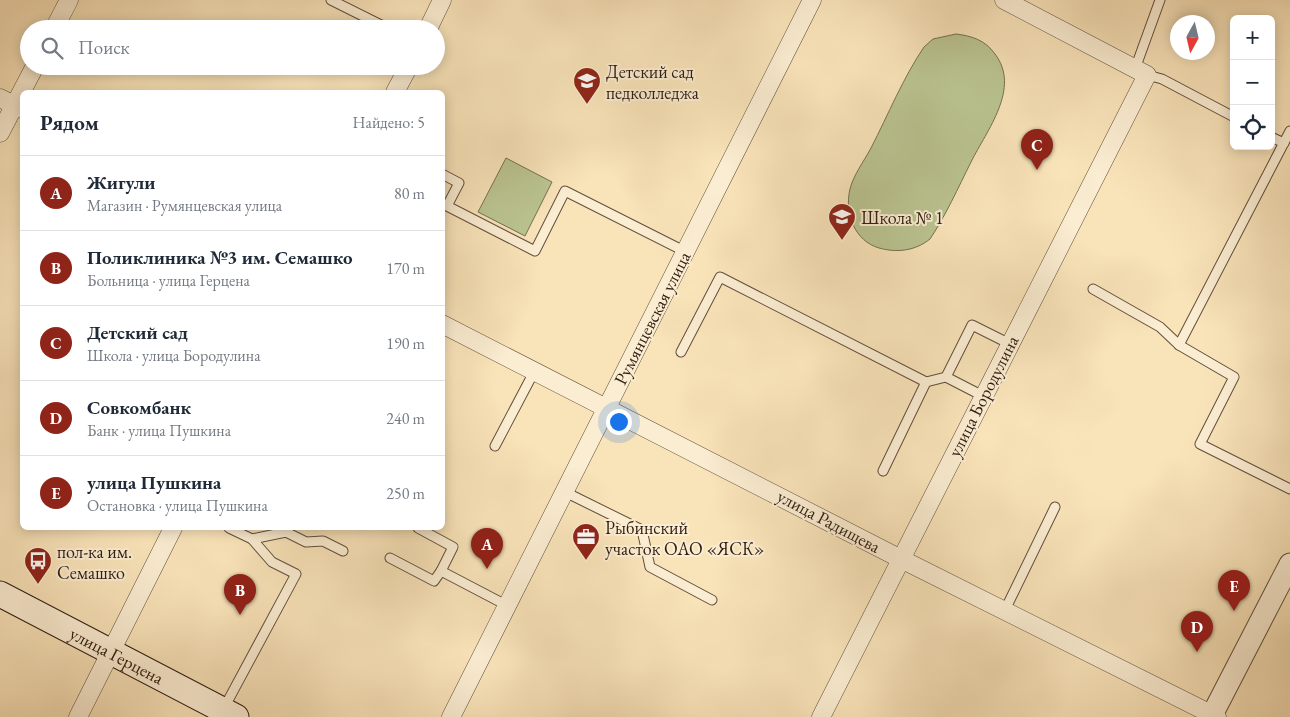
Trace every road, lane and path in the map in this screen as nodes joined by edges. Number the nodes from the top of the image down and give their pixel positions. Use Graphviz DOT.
graph roads {
  1 [pos="70,0"];
  2 [pos="331,0"];
  3 [pos="442,0"];
  4 [pos="812,0"];
  5 [pos="1004,0"];
  6 [pos="1160,0"];
  7 [pos="59,20"];
  8 [pos="371,20"];
  9 [pos="432,20"];
  10 [pos="1141,72"];
  11 [pos="30,75"];
  12 [pos="404,75"];
  13 [pos="20,90"];
  14 [pos="396,90"];
  15 [pos="20,91"];
  16 [pos="12,104"];
  17 [pos="1230,115"];
  18 [pos="1290,131"];
  19 [pos="0,133"];
  20 [pos="1275,139"];
  21 [pos="1284,143"];
  22 [pos="445,176"];
  23 [pos="686,252"];
  24 [pos="1092,288"];
  25 [pos="445,325"];
  26 [pos="1010,344"];
  27 [pos="1178,344"];
  28 [pos="681,352"];
  29 [pos="535,370"];
  30 [pos="946,377"];
  31 [pos="926,382"];
  32 [pos="983,396"];
  33 [pos="607,406"];
  34 [pos="495,446"];
  35 [pos="883,471"];
  36 [pos="1290,489"];
  37 [pos="563,491"];
  38 [pos="1055,507"];
  39 [pos="169,530"];
  40 [pos="233,530"];
  41 [pos="422,530"];
  42 [pos="252,539"];
  43 [pos="344,551"];
  44 [pos="390,558"];
  45 [pos="901,559"];
  46 [pos="1290,564"];
  47 [pos="441,571"];
  48 [pos="0,594"];
  49 [pos="712,600"];
  50 [pos="506,605"];
  51 [pos="1004,610"];
  52 [pos="111,653"];
  53 [pos="229,714"];
  54 [pos="1213,716"];
  55 [pos="78,717"];
  56 [pos="451,717"];
  57 [pos="821,717"];
  1 -- 7 [label="street"];
  2 -- 8 [label="lane"];
  3 -- 9 [label="street"];
  4 -- 23 [label="street, Румянцевская улица"];
  5 -- 10 [label="street"];
  6 -- 10 [label="lane"];
  10 -- 17 [label="lane"];
  10 -- 26 [label="street, улица Бородулина"];
  11 -- 13 [label="street"];
  12 -- 14 [label="street"];
  15 -- 16 [label="street"];
  16 -- 19 [label="street"];
  18 -- 21 [label="lane"];
  20 -- 21 [label="lane"];
  21 -- 27 [label="lane"];
  22 -- 23 [label="lane"];
  23 -- 33 [label="street, Румянцевская улица"];
  24 -- 27 [label="lane"];
  25 -- 29 [label="street, улица Радищева"];
  26 -- 30 [label="lane"];
  26 -- 32 [label="street, улица Бородулина"];
  27 -- 36 [label="lane"];
  28 -- 31 [label="lane"];
  29 -- 33 [label="street, улица Радищева"];
  29 -- 34 [label="lane"];
  30 -- 31 [label="lane"];
  30 -- 32 [label="lane"];
  31 -- 35 [label="lane"];
  32 -- 45 [label="street, улица Бородулина"];
  33 -- 37 [label="street, Румянцевская улица"];
  33 -- 45 [label="street, улица Радищева"];
  37 -- 49 [label="lane"];
  37 -- 50 [label="street, Румянцевская улица"];
  38 -- 51 [label="lane"];
  39 -- 52 [label="street"];
  40 -- 42 [label="lane"];
  41 -- 47 [label="lane"];
  42 -- 43 [label="lane"];
  42 -- 53 [label="lane"];
  44 -- 47 [label="lane"];
  45 -- 51 [label="street, улица Радищева"];
  45 -- 57 [label="street, улица Бородулина"];
  46 -- 54 [label="street"];
  47 -- 50 [label="lane"];
  48 -- 52 [label="main road, улица Герцена"];
  50 -- 56 [label="street, Румянцевская улица"];
  51 -- 54 [label="street, улица Радищева"];
  52 -- 53 [label="main road, улица Герцена"];
  52 -- 55 [label="street"];
}
